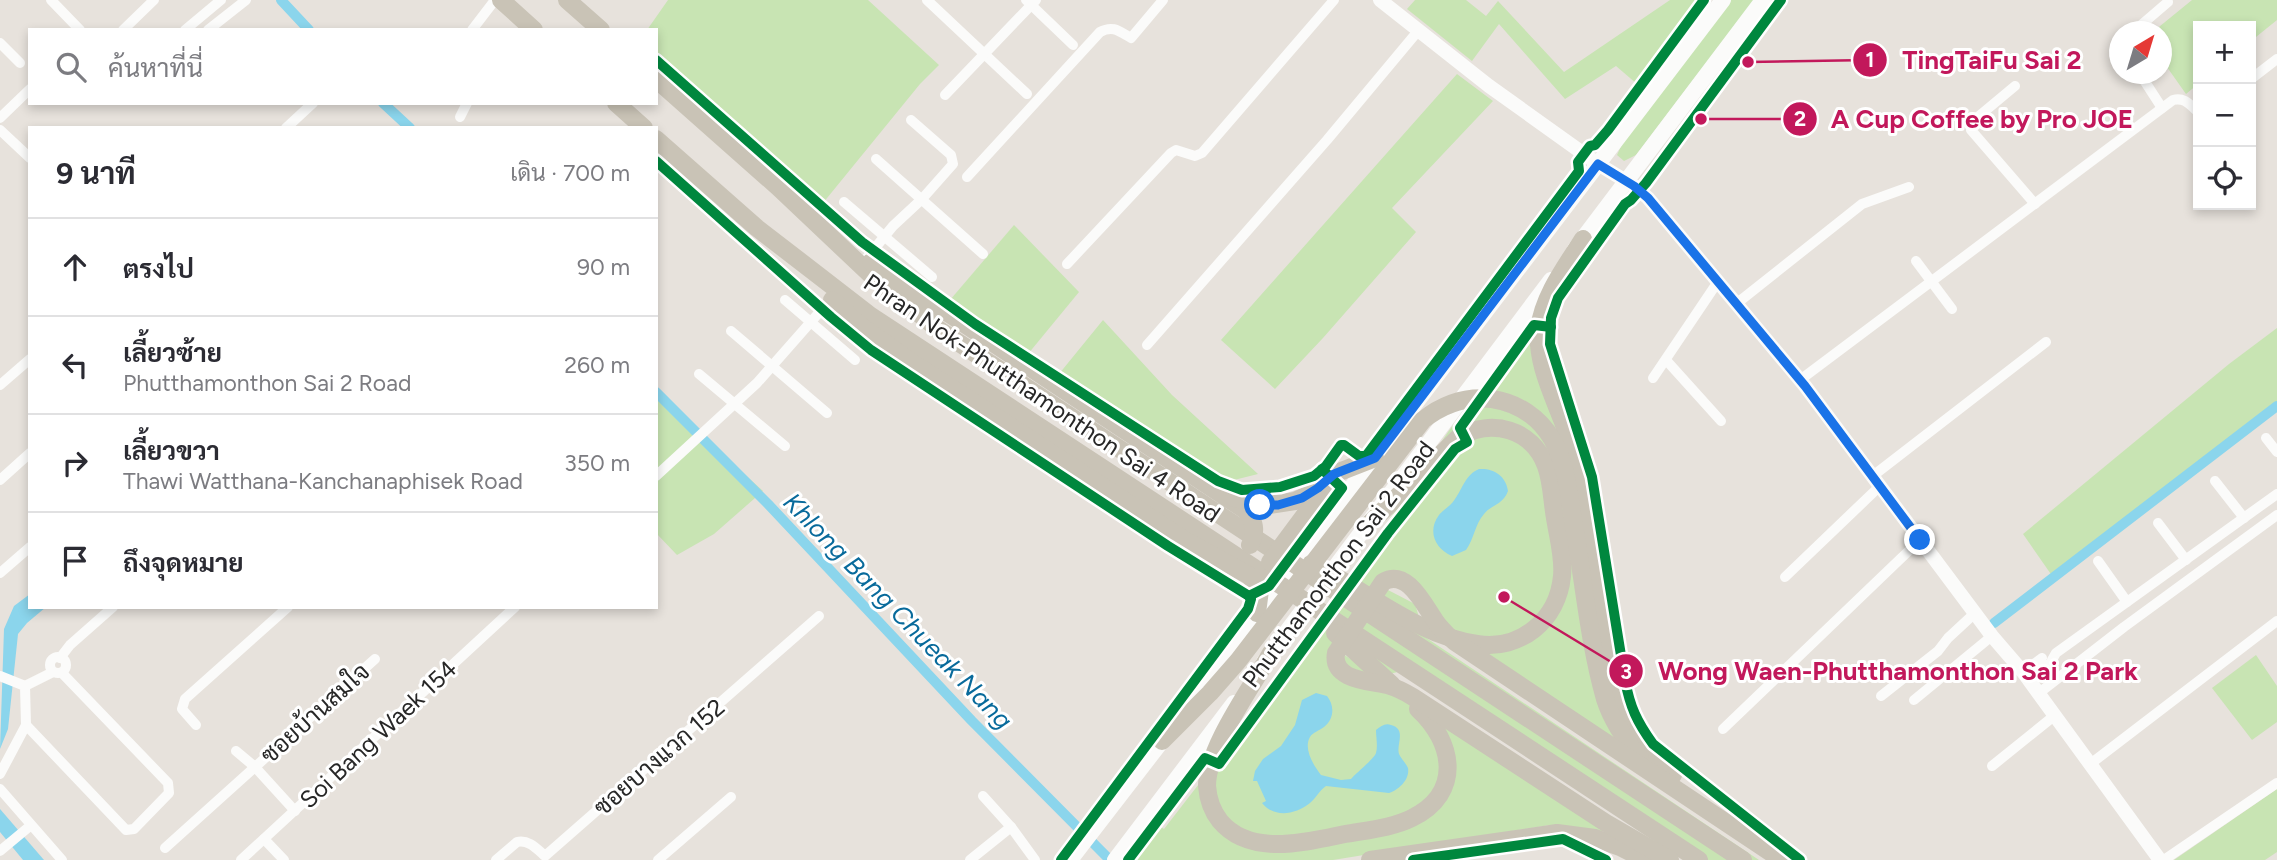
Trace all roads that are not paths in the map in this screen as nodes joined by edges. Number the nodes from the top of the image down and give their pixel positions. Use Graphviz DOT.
graph roads {
  1 [pos="51,0"];
  2 [pos="154,0"];
  3 [pos="246,0"];
  4 [pos="495,0"];
  5 [pos="501,0"];
  6 [pos="567,0"];
  7 [pos="927,0"];
  8 [pos="1163,0"];
  9 [pos="1335,0"];
  10 [pos="1723,0"];
  11 [pos="1763,0"];
  12 [pos="1385,1"];
  13 [pos="218,2"];
  14 [pos="1031,2"];
  15 [pos="2168,2"];
  16 [pos="2146,21"];
  17 [pos="78,28"];
  18 [pos="125,28"];
  19 [pos="187,28"];
  20 [pos="211,28"];
  21 [pos="474,28"];
  22 [pos="527,28"];
  23 [pos="599,28"];
  24 [pos="1418,31"];
  25 [pos="0,43"];
  26 [pos="1073,45"];
  27 [pos="984,53"];
  28 [pos="2277,59"];
  29 [pos="20,64"];
  30 [pos="2256,75"];
  31 [pos="658,81"];
  32 [pos="2146,84"];
  33 [pos="2015,86"];
  34 [pos="28,91"];
  35 [pos="1027,94"];
  36 [pos="945,95"];
  37 [pos="311,105"];
  38 [pos="466,105"];
  39 [pos="619,105"];
  40 [pos="2193,107"];
  41 [pos="2162,108"];
  42 [pos="460,117"];
  43 [pos="0,118"];
  44 [pos="911,120"];
  45 [pos="288,126"];
  46 [pos="642,126"];
  47 [pos="0,130"];
  48 [pos="658,141"];
  49 [pos="28,156"];
  50 [pos="876,159"];
  51 [pos="1598,164"];
  52 [pos="967,177"];
  53 [pos="1625,181"];
  54 [pos="1909,187"];
  55 [pos="922,199"];
  56 [pos="844,202"];
  57 [pos="2035,204"];
  58 [pos="817,224"];
  59 [pos="757,228"];
  60 [pos="884,236"];
  61 [pos="1583,239"];
  62 [pos="983,254"];
  63 [pos="866,258"];
  64 [pos="1916,261"];
  65 [pos="1067,264"];
  66 [pos="932,277"];
  67 [pos="1932,281"];
  68 [pos="1717,283"];
  69 [pos="831,299"];
  70 [pos="785,300"];
  71 [pos="1736,304"];
  72 [pos="1952,309"];
  73 [pos="810,322"];
  74 [pos="732,331"];
  75 [pos="2046,342"];
  76 [pos="1147,345"];
  77 [pos="855,360"];
  78 [pos="1666,360"];
  79 [pos="28,361"];
  80 [pos="772,366"];
  81 [pos="699,373"];
  82 [pos="1653,378"];
  83 [pos="1800,380"];
  84 [pos="0,386"];
  85 [pos="735,405"];
  86 [pos="827,413"];
  87 [pos="1721,421"];
  88 [pos="2266,438"];
  89 [pos="785,446"];
  90 [pos="2277,452"];
  91 [pos="28,455"];
  92 [pos="1375,458"];
  93 [pos="658,474"];
  94 [pos="1334,474"];
  95 [pos="0,480"];
  96 [pos="1877,480"];
  97 [pos="2215,481"];
  98 [pos="1205,484"];
  99 [pos="2277,494"];
  100 [pos="2277,514"];
  101 [pos="2244,518"];
  102 [pos="2158,523"];
  103 [pos="1367,526"];
  104 [pos="1920,540"];
  105 [pos="1266,545"];
  106 [pos="28,549"];
  107 [pos="1202,550"];
  108 [pos="2186,560"];
  109 [pos="2098,561"];
  110 [pos="0,573"];
  111 [pos="1785,577"];
  112 [pos="1268,585"];
  113 [pos="2127,602"];
  114 [pos="111,609"];
  115 [pos="269,609"];
  116 [pos="286,609"];
  117 [pos="513,609"];
  118 [pos="1257,613"];
  119 [pos="1975,613"];
  120 [pos="819,616"];
  121 [pos="276,618"];
  122 [pos="2277,621"];
  123 [pos="1335,634"];
  124 [pos="1992,636"];
  125 [pos="1271,653"];
  126 [pos="1437,658"];
  127 [pos="375,659"];
  128 [pos="57,672"];
  129 [pos="1,676"];
  130 [pos="2025,676"];
  131 [pos="21,684"];
  132 [pos="2039,694"];
  133 [pos="1881,696"];
  134 [pos="1914,700"];
  135 [pos="2054,716"];
  136 [pos="26,725"];
  137 [pos="196,725"];
  138 [pos="1723,729"];
  139 [pos="1162,741"];
  140 [pos="236,751"];
  141 [pos="2089,765"];
  142 [pos="1992,766"];
  143 [pos="255,767"];
  144 [pos="0,774"];
  145 [pos="2277,783"];
  146 [pos="1665,788"];
  147 [pos="0,789"];
  148 [pos="983,796"];
  149 [pos="730,797"];
  150 [pos="295,811"];
  151 [pos="1011,827"];
  152 [pos="26,829"];
  153 [pos="1749,837"];
  154 [pos="264,839"];
  155 [pos="3,848"];
  156 [pos="165,848"];
  157 [pos="547,858"];
  158 [pos="1659,858"];
  159 [pos="62,860"];
  160 [pos="241,860"];
  161 [pos="285,860"];
  162 [pos="496,860"];
  163 [pos="658,860"];
  164 [pos="970,860"];
  165 [pos="1035,860"];
  166 [pos="1070,860"];
  167 [pos="1115,860"];
  168 [pos="1370,860"];
  169 [pos="1699,860"];
  170 [pos="1743,860"];
  171 [pos="1766,860"];
  172 [pos="1782,860"];
  173 [pos="2162,860"];
  1 -- 17 [label="street"];
  2 -- 18 [label="street"];
  3 -- 20 [label="street"];
  4 -- 21 [label="street"];
  5 -- 22 [label="main road"];
  6 -- 23 [label="main road"];
  7 -- 27 [label="street"];
  8 -- 52 [label="street"];
  9 -- 65 [label="street"];
  10 -- 51 [label="main road, Phutthamonthon Sai 2 Road"];
  11 -- 53 [label="main road, Phutthamonthon Sai 2 Road"];
  12 -- 24 [label="street"];
  13 -- 19 [label="street"];
  14 -- 26 [label="street"];
  14 -- 27 [label="street"];
  15 -- 16 [label="street"];
  24 -- 51 [label="street"];
  24 -- 76 [label="street"];
  25 -- 29 [label="street"];
  27 -- 35 [label="street"];
  27 -- 36 [label="street"];
  28 -- 30 [label="street"];
  31 -- 58 [label="main road, Phran Nok-Phutthamonthon Sai 4 Road"];
  32 -- 41 [label="street"];
  33 -- 57 [label="street"];
  34 -- 43 [label="street"];
  37 -- 45 [label="street"];
  38 -- 42 [label="street"];
  39 -- 46 [label="main road"];
  40 -- 41 [label="street"];
  41 -- 57 [label="street"];
  44 -- 55 [label="street"];
  47 -- 49 [label="street"];
  48 -- 59 [label="main road, Phran Nok-Phutthamonthon Sai 4 Road"];
  50 -- 55 [label="street"];
  51 -- 53 [label="street"];
  51 -- 92 [label="main road, Phutthamonthon Sai 2 Road"];
  53 -- 61 [label="main road, Phutthamonthon Sai 2 Road"];
  53 -- 68 [label="street"];
  54 -- 71 [label="street"];
  55 -- 60 [label="street"];
  55 -- 62 [label="street"];
  56 -- 60 [label="street"];
  57 -- 67 [label="street"];
  58 -- 63 [label="main road"];
  58 -- 105 [label="main road, Phran Nok-Phutthamonthon Sai 4 Road"];
  59 -- 69 [label="main road"];
  59 -- 112 [label="main road, Phran Nok-Phutthamonthon Sai 4 Road"];
  60 -- 63 [label="street"];
  60 -- 66 [label="street"];
  61 -- 103 [label="main road, Phutthamonthon Sai 2 Road"];
  61 -- 153 [label="main road"];
  63 -- 98 [label="main road"];
  64 -- 67 [label="street"];
  67 -- 72 [label="street"];
  67 -- 83 [label="street"];
  68 -- 71 [label="street"];
  68 -- 78 [label="street"];
  69 -- 73 [label="street"];
  69 -- 107 [label="main road"];
  70 -- 73 [label="street"];
  71 -- 83 [label="street"];
  73 -- 77 [label="street"];
  73 -- 80 [label="street"];
  74 -- 80 [label="street"];
  75 -- 96 [label="street"];
  78 -- 82 [label="street"];
  78 -- 87 [label="street"];
  79 -- 84 [label="street"];
  80 -- 85 [label="street"];
  80 -- 86 [label="street"];
  81 -- 85 [label="street"];
  83 -- 96 [label="street"];
  85 -- 89 [label="street"];
  85 -- 93 [label="street"];
  88 -- 90 [label="street"];
  91 -- 95 [label="street"];
  92 -- 94 [label="main road"];
  92 -- 118 [label="main road, Phutthamonthon Sai 2 Road"];
  94 -- 98 [label="main road"];
  94 -- 112 [label="main road"];
  96 -- 104 [label="street"];
  96 -- 111 [label="street"];
  97 -- 101 [label="street"];
  98 -- 107 [label="main road"];
  99 -- 101 [label="street"];
  100 -- 132 [label="street"];
  101 -- 108 [label="street"];
  102 -- 108 [label="street"];
  103 -- 105 [label="main road"];
  103 -- 125 [label="main road, Phutthamonthon Sai 2 Road"];
  104 -- 119 [label="street"];
  104 -- 138 [label="street"];
  105 -- 126 [label="main road, Phran Nok-Phutthamonthon Sai 4 Road"];
  106 -- 110 [label="street"];
  107 -- 112 [label="main road"];
  108 -- 113 [label="street"];
  109 -- 113 [label="street"];
  112 -- 118 [label="main road"];
  112 -- 123 [label="main road"];
  112 -- 169 [label="main road, Phran Nok-Phutthamonthon Sai 4 Road"];
  113 -- 130 [label="street"];
  114 -- 128 [label="street"];
  115 -- 121 [label="street"];
  116 -- 121 [label="street"];
  117 -- 150 [label="street, Soi Bang Waek 154"];
  118 -- 139 [label="main road, Phutthamonthon Sai 2 Road"];
  119 -- 124 [label="street"];
  119 -- 133 [label="street"];
  120 -- 157 [label="street, ซอยบางแวก 152"];
  121 -- 137 [label="street"];
  122 -- 141 [label="street"];
  123 -- 125 [label="main road"];
  123 -- 158 [label="main road"];
  124 -- 130 [label="street"];
  124 -- 134 [label="street"];
  125 -- 167 [label="main road, Phutthamonthon Sai 2 Road"];
  126 -- 146 [label="main road"];
  126 -- 170 [label="main road, Phran Nok-Phutthamonthon Sai 4 Road"];
  127 -- 143 [label="street, ซอยบ้านสมใจ"];
  128 -- 131 [label="street"];
  128 -- 136 [label="street"];
  129 -- 131 [label="street"];
  130 -- 132 [label="street"];
  131 -- 136 [label="street"];
  132 -- 135 [label="street"];
  135 -- 141 [label="street"];
  135 -- 142 [label="street"];
  136 -- 144 [label="street"];
  139 -- 146 [label="main road"];
  139 -- 166 [label="main road, Phutthamonthon Sai 2 Road"];
  140 -- 143 [label="street, ซอยบ้านสมใจ"];
  141 -- 173 [label="street"];
  143 -- 150 [label="street, ซอยบ้านสมใจ"];
  143 -- 156 [label="street, ซอยบ้านสมใจ"];
  145 -- 173 [label="street"];
  146 -- 153 [label="main road"];
  146 -- 158 [label="main road"];
  146 -- 171 [label="main road"];
  147 -- 152 [label="street"];
  148 -- 151 [label="street"];
  149 -- 163 [label="street"];
  150 -- 154 [label="street, Soi Bang Waek 154"];
  151 -- 164 [label="street"];
  151 -- 165 [label="street"];
  152 -- 155 [label="street"];
  152 -- 159 [label="street"];
  153 -- 172 [label="main road"];
  154 -- 160 [label="street, Soi Bang Waek 154"];
  154 -- 161 [label="street"];
  157 -- 162 [label="street, ซอยบางแวก 152"];
  158 -- 168 [label="main road"];
}
